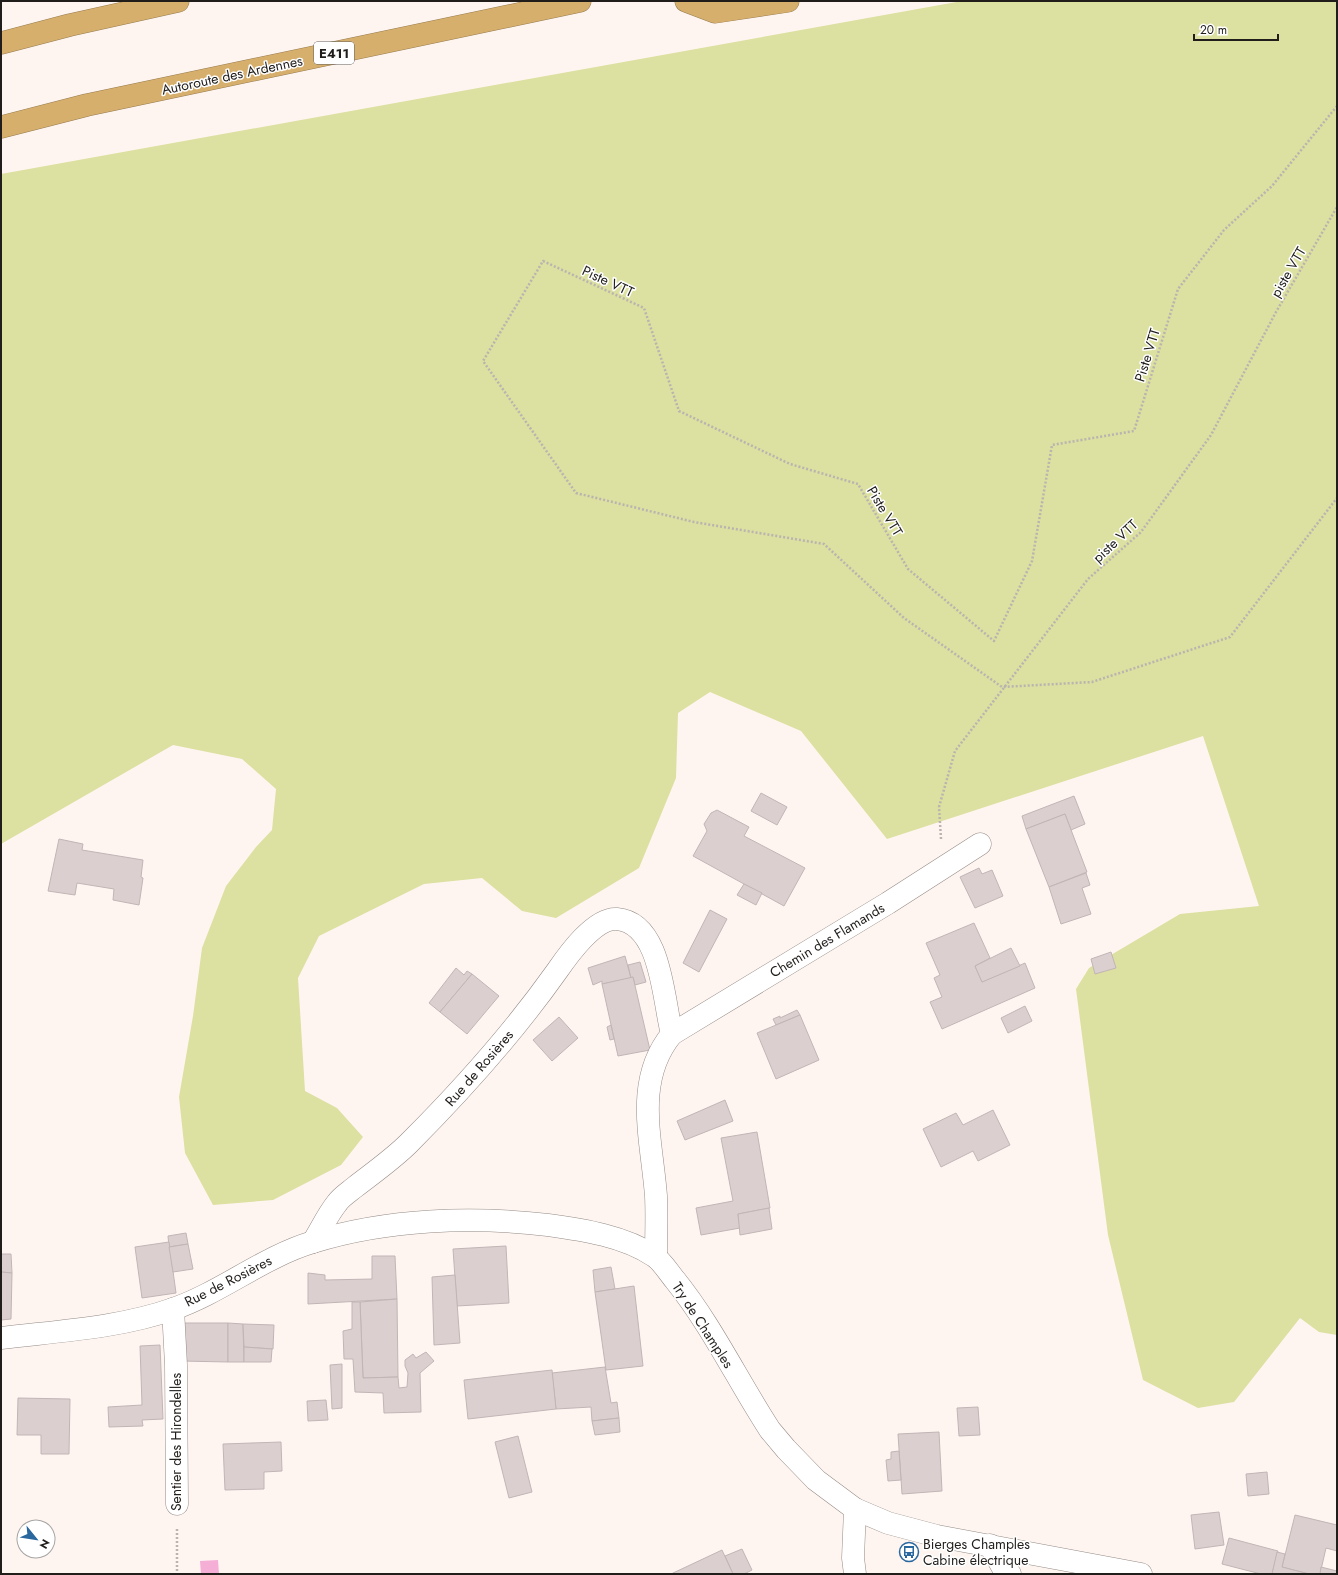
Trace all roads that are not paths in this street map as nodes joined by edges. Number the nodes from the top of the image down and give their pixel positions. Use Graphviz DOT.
graph roads {
  1 [pos="178,1"];
  2 [pos="580,1"];
  3 [pos="686,1"];
  4 [pos="788,1"];
  5 [pos="1,44"];
  6 [pos="1,127"];
  7 [pos="980,844"];
  8 [pos="672,1034"];
  9 [pos="313,1242"];
  10 [pos="656,1257"];
  11 [pos="173,1309"];
  12 [pos="1,1338"];
  13 [pos="177,1504"];
  14 [pos="855,1510"];
  15 [pos="990,1545"];
  16 [pos="855,1574"];
  17 [pos="1010,1574"];
  18 [pos="1141,1574"];
  1 -- 5 [label="highway"];
  2 -- 6 [label="highway, Autoroute des Ardennes / E411"];
  3 -- 4 [label="highway"];
  7 -- 8 [label="street, Chemin des Flamands"];
  8 -- 9 [label="street, Rue de Rosières"];
  8 -- 10 [label="street"];
  9 -- 10 [label="street, Try de Champles"];
  9 -- 11 [label="street, Rue de Rosières"];
  10 -- 14 [label="street, Try de Champles"];
  11 -- 12 [label="street, Rue de Rosières"];
  11 -- 13 [label="street, Sentier des Hirondelles"];
  14 -- 15 [label="street, Try de Champles"];
  14 -- 16 [label="street"];
  15 -- 17 [label="street"];
  15 -- 18 [label="street, Try de Champles"];
}
